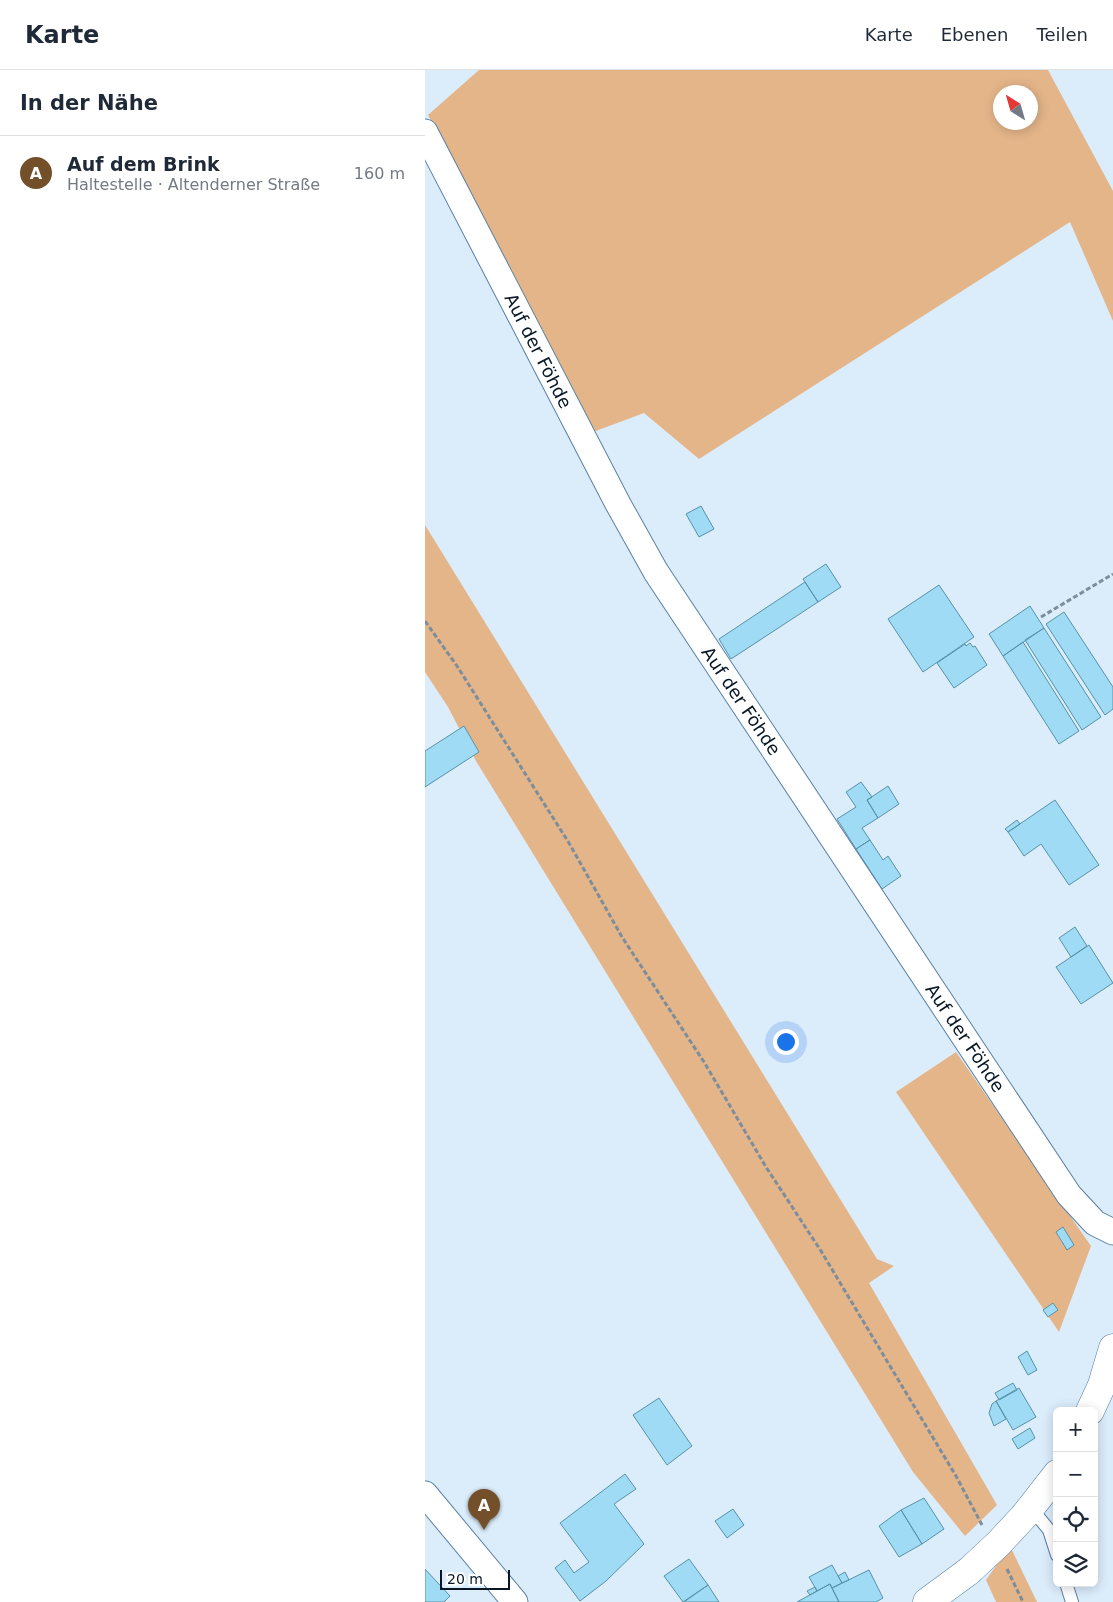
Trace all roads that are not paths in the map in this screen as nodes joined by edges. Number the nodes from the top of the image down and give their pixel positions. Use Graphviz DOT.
graph roads {
  1 [pos="425,132"];
  2 [pos="1113,1232"];
  3 [pos="1113,1348"];
  4 [pos="1092,1407"];
  5 [pos="1053,1479"];
  6 [pos="425,1494"];
  7 [pos="1028,1511"];
  8 [pos="1053,1542"];
  9 [pos="1067,1587"];
  10 [pos="515,1602"];
  11 [pos="927,1602"];
  12 [pos="1072,1602"];
  1 -- 2 [label="street, Auf der Föhde"];
  3 -- 4 [label="street"];
  5 -- 7 [label="street"];
  6 -- 10 [label="street"];
  7 -- 8 [label="lane"];
  7 -- 11 [label="street, bridge"];
  9 -- 12 [label="lane"];
}
